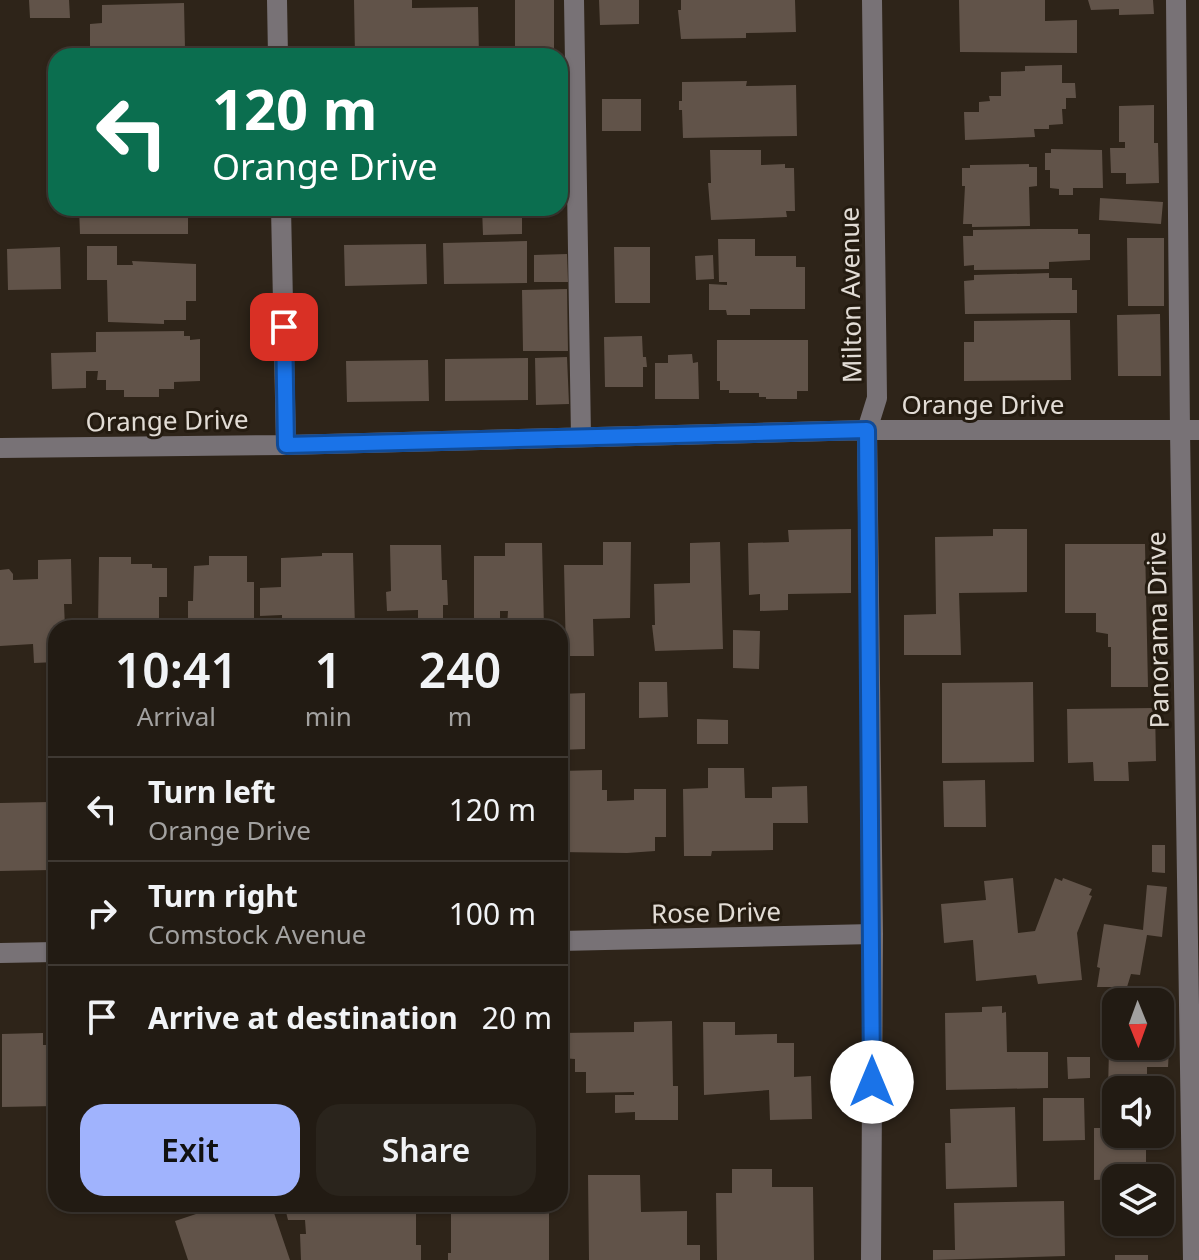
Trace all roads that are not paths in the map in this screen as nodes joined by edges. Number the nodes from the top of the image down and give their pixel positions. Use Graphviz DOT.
graph roads {
  1 [pos="277,0"];
  2 [pos="574,0"];
  3 [pos="872,0"];
  4 [pos="1176,0"];
  5 [pos="278,48"];
  6 [pos="281,216"];
  7 [pos="867,430"];
  8 [pos="1190,430"];
  9 [pos="581,437"];
  10 [pos="286,445"];
  11 [pos="0,448"];
  12 [pos="873,934"];
  13 [pos="568,941"];
  14 [pos="48,952"];
  15 [pos="0,953"];
  16 [pos="871,1260"];
  17 [pos="1193,1260"];
  1 -- 5 [label="street"];
  2 -- 9 [label="street"];
  3 -- 7 [label="street, Milton Avenue"];
  4 -- 8 [label="street, Panorama Drive"];
  6 -- 10 [label="street"];
  7 -- 8 [label="street, Orange Drive"];
  7 -- 9 [label="street, Orange Drive"];
  7 -- 12 [label="street, Milton Avenue"];
  8 -- 17 [label="street, Panorama Drive"];
  9 -- 10 [label="street, Orange Drive"];
  10 -- 11 [label="street, Orange Drive"];
  12 -- 13 [label="street, Rose Drive"];
  12 -- 16 [label="street, Milton Avenue"];
  14 -- 15 [label="street"];
}
